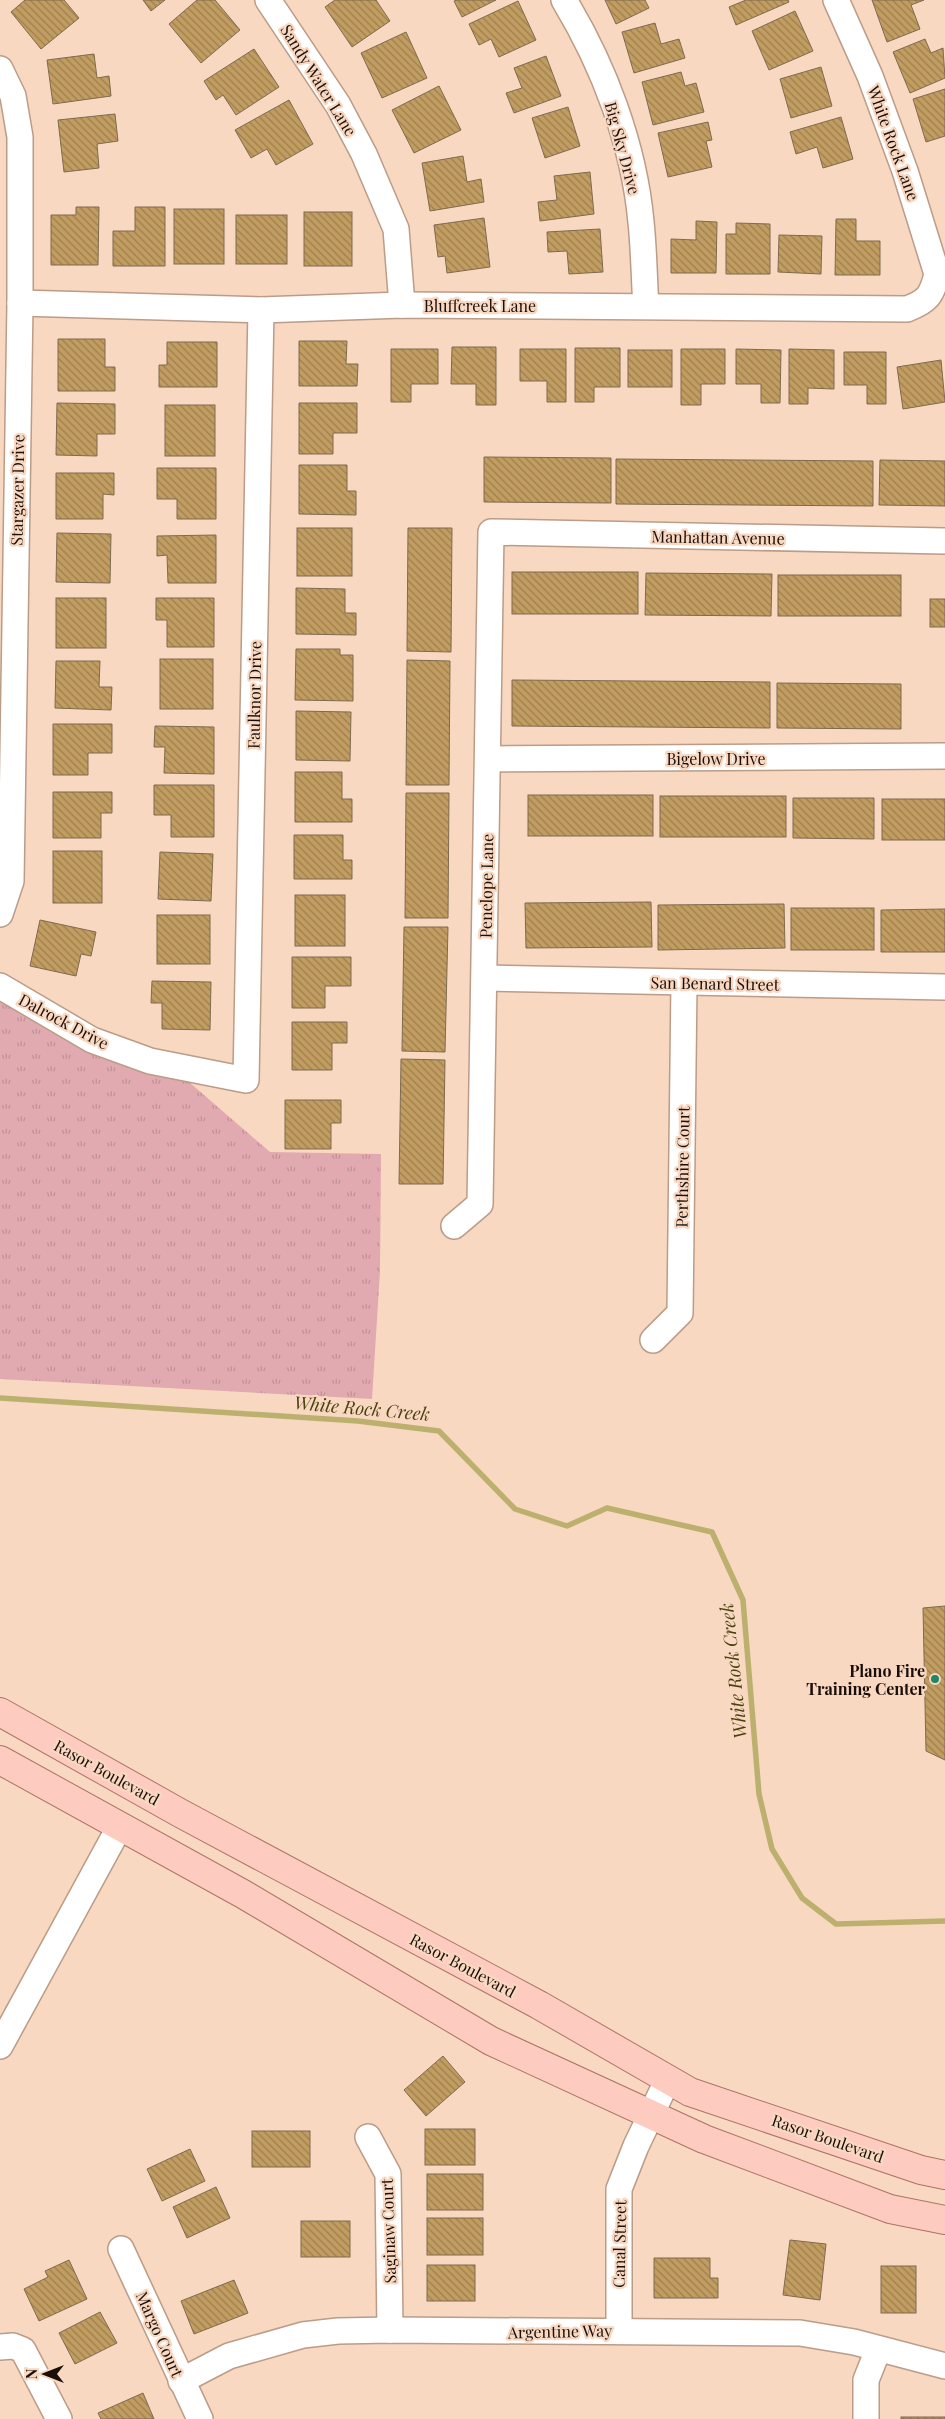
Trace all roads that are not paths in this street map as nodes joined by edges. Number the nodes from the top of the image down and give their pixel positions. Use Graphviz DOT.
graph roads {
  1 [pos="268,0"];
  2 [pos="564,0"];
  3 [pos="836,0"];
  4 [pos="0,69"];
  5 [pos="933,291"];
  6 [pos="20,303"];
  7 [pos="402,305"];
  8 [pos="646,306"];
  9 [pos="261,310"];
  10 [pos="491,532"];
  11 [pos="945,541"];
  12 [pos="945,756"];
  13 [pos="488,759"];
  14 [pos="0,914"];
  15 [pos="485,978"];
  16 [pos="684,983"];
  17 [pos="0,986"];
  18 [pos="945,988"];
  19 [pos="246,1080"];
  20 [pos="454,1226"];
  21 [pos="654,1340"];
  22 [pos="0,1712"];
  23 [pos="0,1760"];
  24 [pos="120,1826"];
  25 [pos="0,2046"];
  26 [pos="668,2079"];
  27 [pos="652,2115"];
  28 [pos="368,2136"];
  29 [pos="945,2175"];
  30 [pos="945,2220"];
  31 [pos="121,2249"];
  32 [pos="390,2330"];
  33 [pos="619,2330"];
  34 [pos="0,2347"];
  35 [pos="878,2350"];
  36 [pos="945,2366"];
  37 [pos="181,2381"];
  38 [pos="59,2419"];
  39 [pos="200,2419"];
  40 [pos="866,2419"];
  1 -- 7 [label="street, Sandy Water Lane"];
  2 -- 8 [label="street, Big Sky Drive"];
  3 -- 5 [label="street, White Rock Lane"];
  4 -- 6 [label="street, Stargazer Drive"];
  5 -- 8 [label="street, Bluffcreek Lane"];
  6 -- 9 [label="street, Bluffcreek Lane"];
  6 -- 14 [label="street, Stargazer Drive"];
  7 -- 8 [label="street, Bluffcreek Lane"];
  7 -- 9 [label="street, Bluffcreek Lane"];
  9 -- 19 [label="street, Faulknor Drive"];
  10 -- 11 [label="street, Manhattan Avenue"];
  10 -- 13 [label="street, Penelope Lane"];
  12 -- 13 [label="street, Bigelow Drive"];
  13 -- 15 [label="street, Penelope Lane"];
  15 -- 16 [label="street, San Benard Street"];
  15 -- 20 [label="street, Penelope Lane"];
  16 -- 18 [label="street, San Benard Street"];
  16 -- 21 [label="street, Perthshire Court"];
  17 -- 19 [label="street, Dalrock Drive"];
  22 -- 26 [label="main road, Rasor Boulevard"];
  23 -- 24 [label="main road"];
  24 -- 25 [label="street"];
  24 -- 27 [label="main road"];
  26 -- 27 [label="street, Canal Street"];
  26 -- 29 [label="main road, Rasor Boulevard"];
  27 -- 30 [label="main road"];
  27 -- 33 [label="street, Canal Street"];
  28 -- 32 [label="street, Saginaw Court"];
  31 -- 37 [label="street, Margo Court"];
  32 -- 33 [label="street, Argentine Way"];
  32 -- 37 [label="street, Argentine Way"];
  33 -- 35 [label="street, Argentine Way"];
  34 -- 38 [label="street"];
  35 -- 36 [label="street, Argentine Way"];
  35 -- 40 [label="street"];
  37 -- 39 [label="street, Margo Court"];
}
